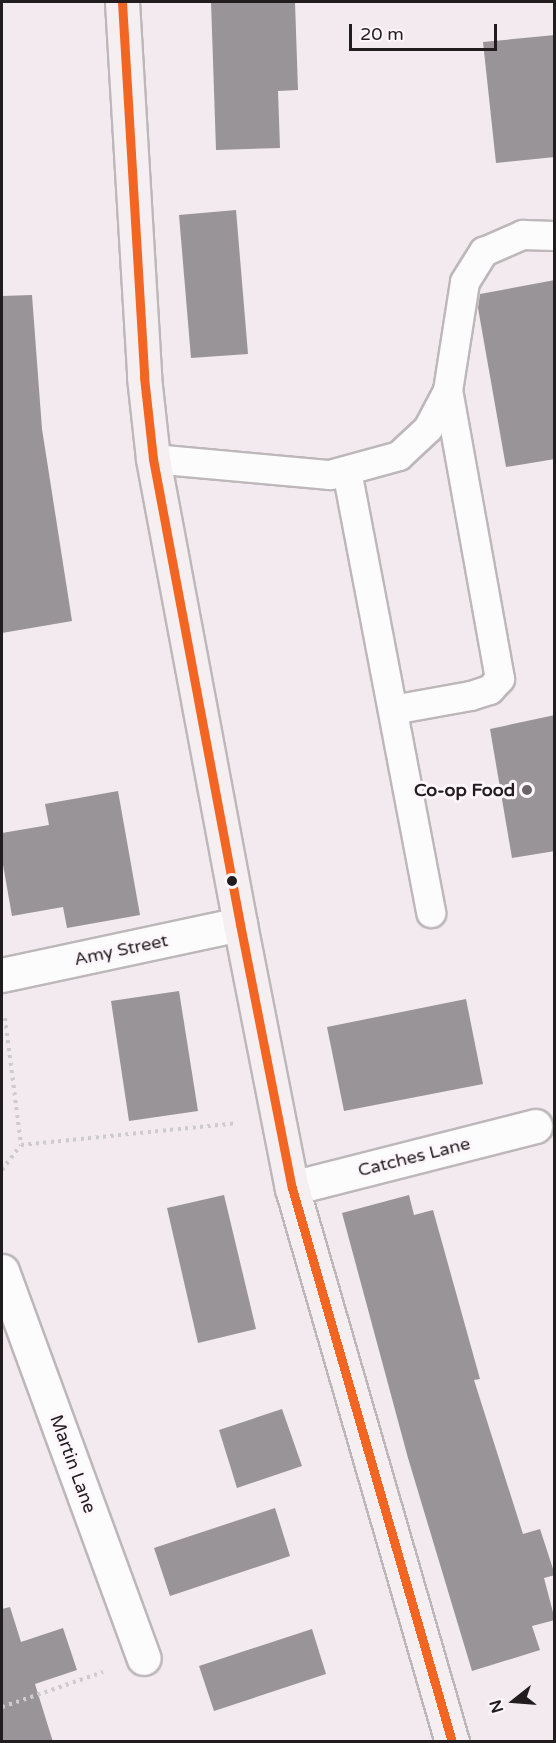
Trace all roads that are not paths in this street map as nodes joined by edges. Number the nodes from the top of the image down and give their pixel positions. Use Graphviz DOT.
graph roads {
  1 [pos="122,2"];
  2 [pos="555,236"];
  3 [pos="448,391"];
  4 [pos="153,459"];
  5 [pos="347,471"];
  6 [pos="393,710"];
  7 [pos="431,913"];
  8 [pos="240,924"];
  9 [pos="2,991"];
  10 [pos="535,1126"];
  11 [pos="292,1188"];
  12 [pos="2,1271"];
  13 [pos="144,1658"];
  14 [pos="452,1742"];
  1 -- 4 [label="main road"];
  2 -- 3 [label="lane"];
  3 -- 5 [label="lane"];
  3 -- 6 [label="lane"];
  4 -- 5 [label="lane"];
  4 -- 8 [label="main road"];
  5 -- 6 [label="lane"];
  6 -- 7 [label="lane"];
  8 -- 9 [label="street, Amy Street"];
  8 -- 11 [label="main road"];
  10 -- 11 [label="street, Catches Lane"];
  11 -- 14 [label="main road"];
  12 -- 13 [label="street, Martin Lane"];
}
